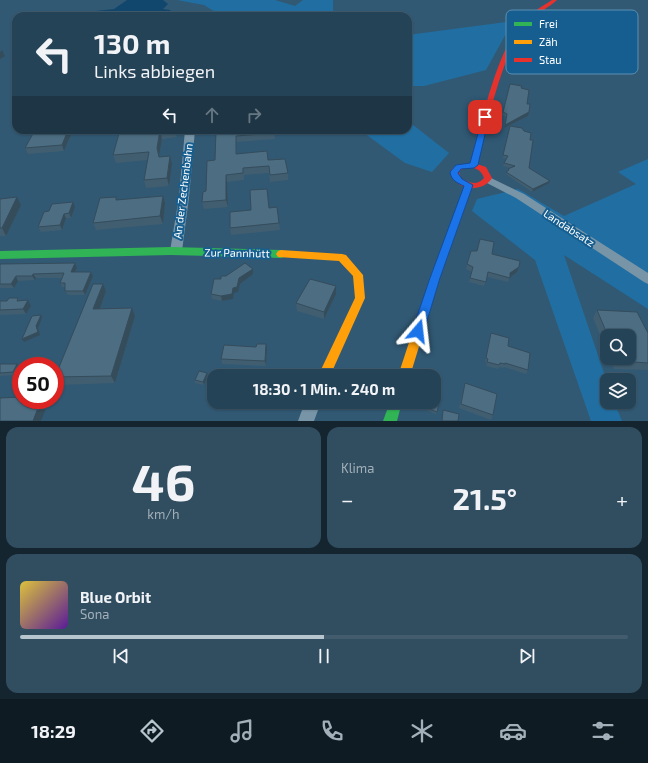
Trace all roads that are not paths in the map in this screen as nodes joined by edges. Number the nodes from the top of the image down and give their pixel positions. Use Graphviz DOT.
graph roads {
  1 [pos="555,0"];
  2 [pos="539,10"];
  3 [pos="506,57"];
  4 [pos="190,134"];
  5 [pos="474,165"];
  6 [pos="489,180"];
  7 [pos="469,185"];
  8 [pos="176,251"];
  9 [pos="0,255"];
  10 [pos="648,279"];
  11 [pos="327,369"];
  12 [pos="406,369"];
  13 [pos="310,409"];
  14 [pos="394,409"];
  15 [pos="306,421"];
  16 [pos="390,421"];
  1 -- 2 [label="main road"];
  3 -- 5 [label="main road"];
  4 -- 8 [label="street, An der Zechenbahn"];
  5 -- 6 [label="main road"];
  5 -- 7 [label="main road"];
  6 -- 7 [label="main road"];
  6 -- 10 [label="street, Landabsatz"];
  7 -- 12 [label="main road"];
  8 -- 9 [label="main road, Zur Pannhütt"];
  8 -- 11 [label="main road, Zur Pannhütt"];
  13 -- 15 [label="street"];
  14 -- 16 [label="main road"];
}
